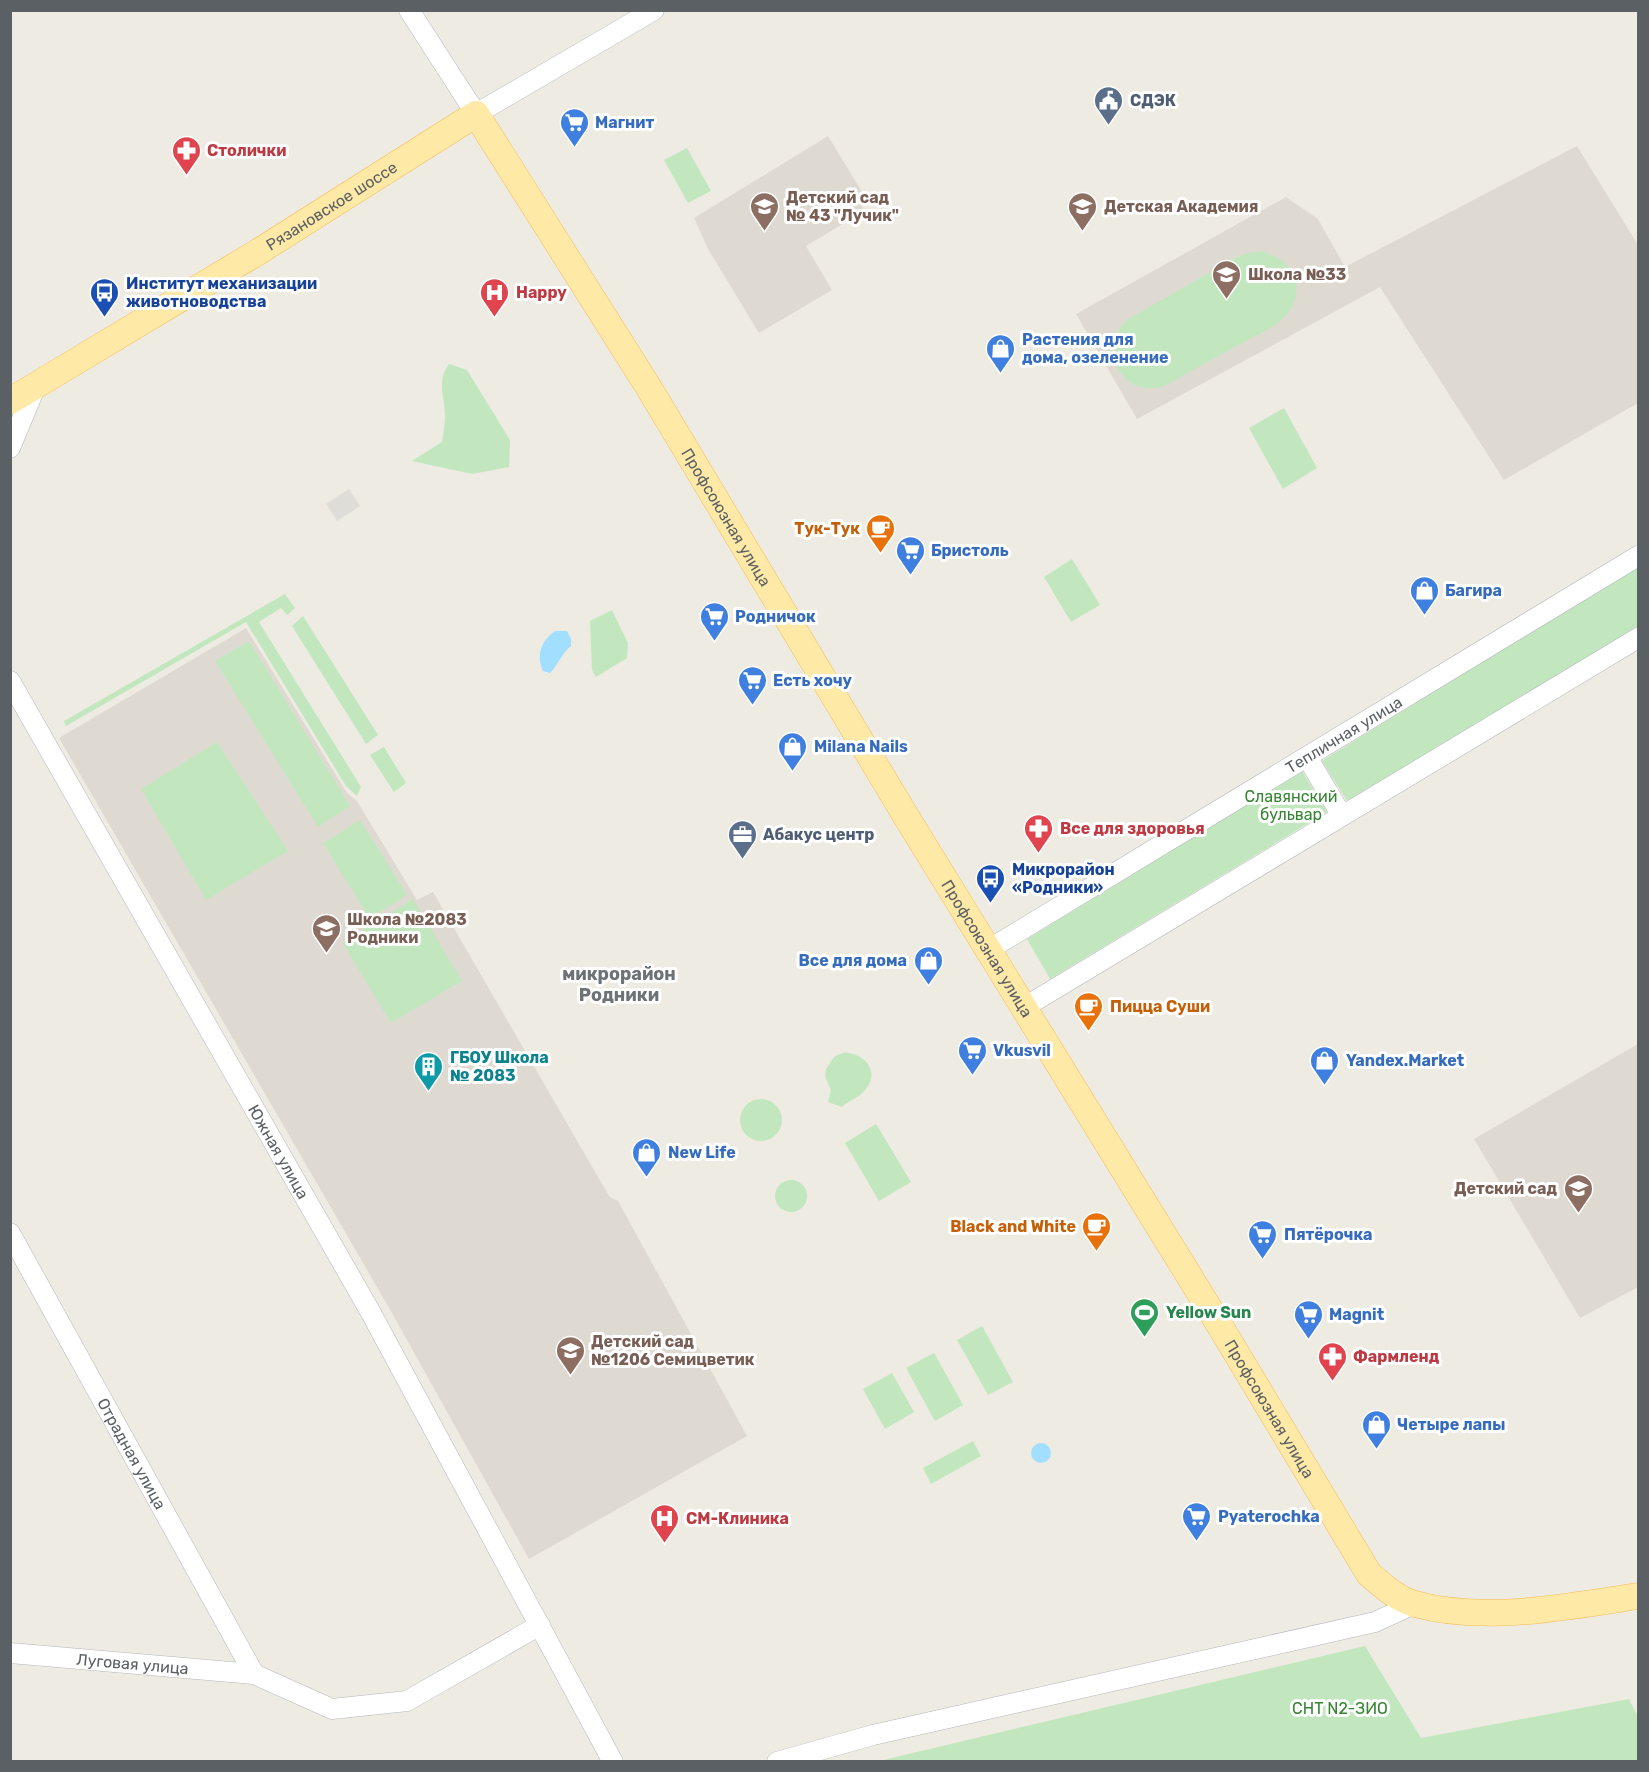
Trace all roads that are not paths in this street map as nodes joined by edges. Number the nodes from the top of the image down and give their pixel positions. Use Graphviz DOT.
graph roads {
  1 [pos="409,10"];
  2 [pos="654,10"];
  3 [pos="476,114"];
  4 [pos="34,388"];
  5 [pos="10,402"];
  6 [pos="10,448"];
  7 [pos="1638,556"];
  8 [pos="1638,638"];
  9 [pos="10,681"];
  10 [pos="1307,757"];
  11 [pos="1342,816"];
  12 [pos="988,950"];
  13 [pos="1023,1008"];
  14 [pos="10,1233"];
  15 [pos="1638,1596"];
  16 [pos="1413,1604"];
  17 [pos="540,1625"];
  18 [pos="10,1653"];
  19 [pos="254,1674"];
  20 [pos="613,1761"];
  21 [pos="777,1761"];
  1 -- 3 [label="street"];
  2 -- 3 [label="street, Рязановское шоссе"];
  3 -- 4 [label="main road, Рязановское шоссе"];
  3 -- 12 [label="main road, Профсоюзная улица"];
  4 -- 5 [label="main road, Рязановское шоссе"];
  4 -- 6 [label="street"];
  7 -- 10 [label="street, Тепличная улица"];
  8 -- 11 [label="street"];
  9 -- 17 [label="street, Южная улица"];
  10 -- 11 [label="street"];
  10 -- 12 [label="street, Тепличная улица"];
  11 -- 13 [label="street"];
  12 -- 13 [label="main road, Профсоюзная улица"];
  13 -- 16 [label="main road, Профсоюзная улица"];
  14 -- 19 [label="street, Отрадная улица"];
  15 -- 16 [label="main road, Профсоюзная улица"];
  16 -- 21 [label="street"];
  17 -- 19 [label="street, Луговая улица"];
  17 -- 20 [label="street, Южная улица"];
  18 -- 19 [label="street, Луговая улица"];
}
